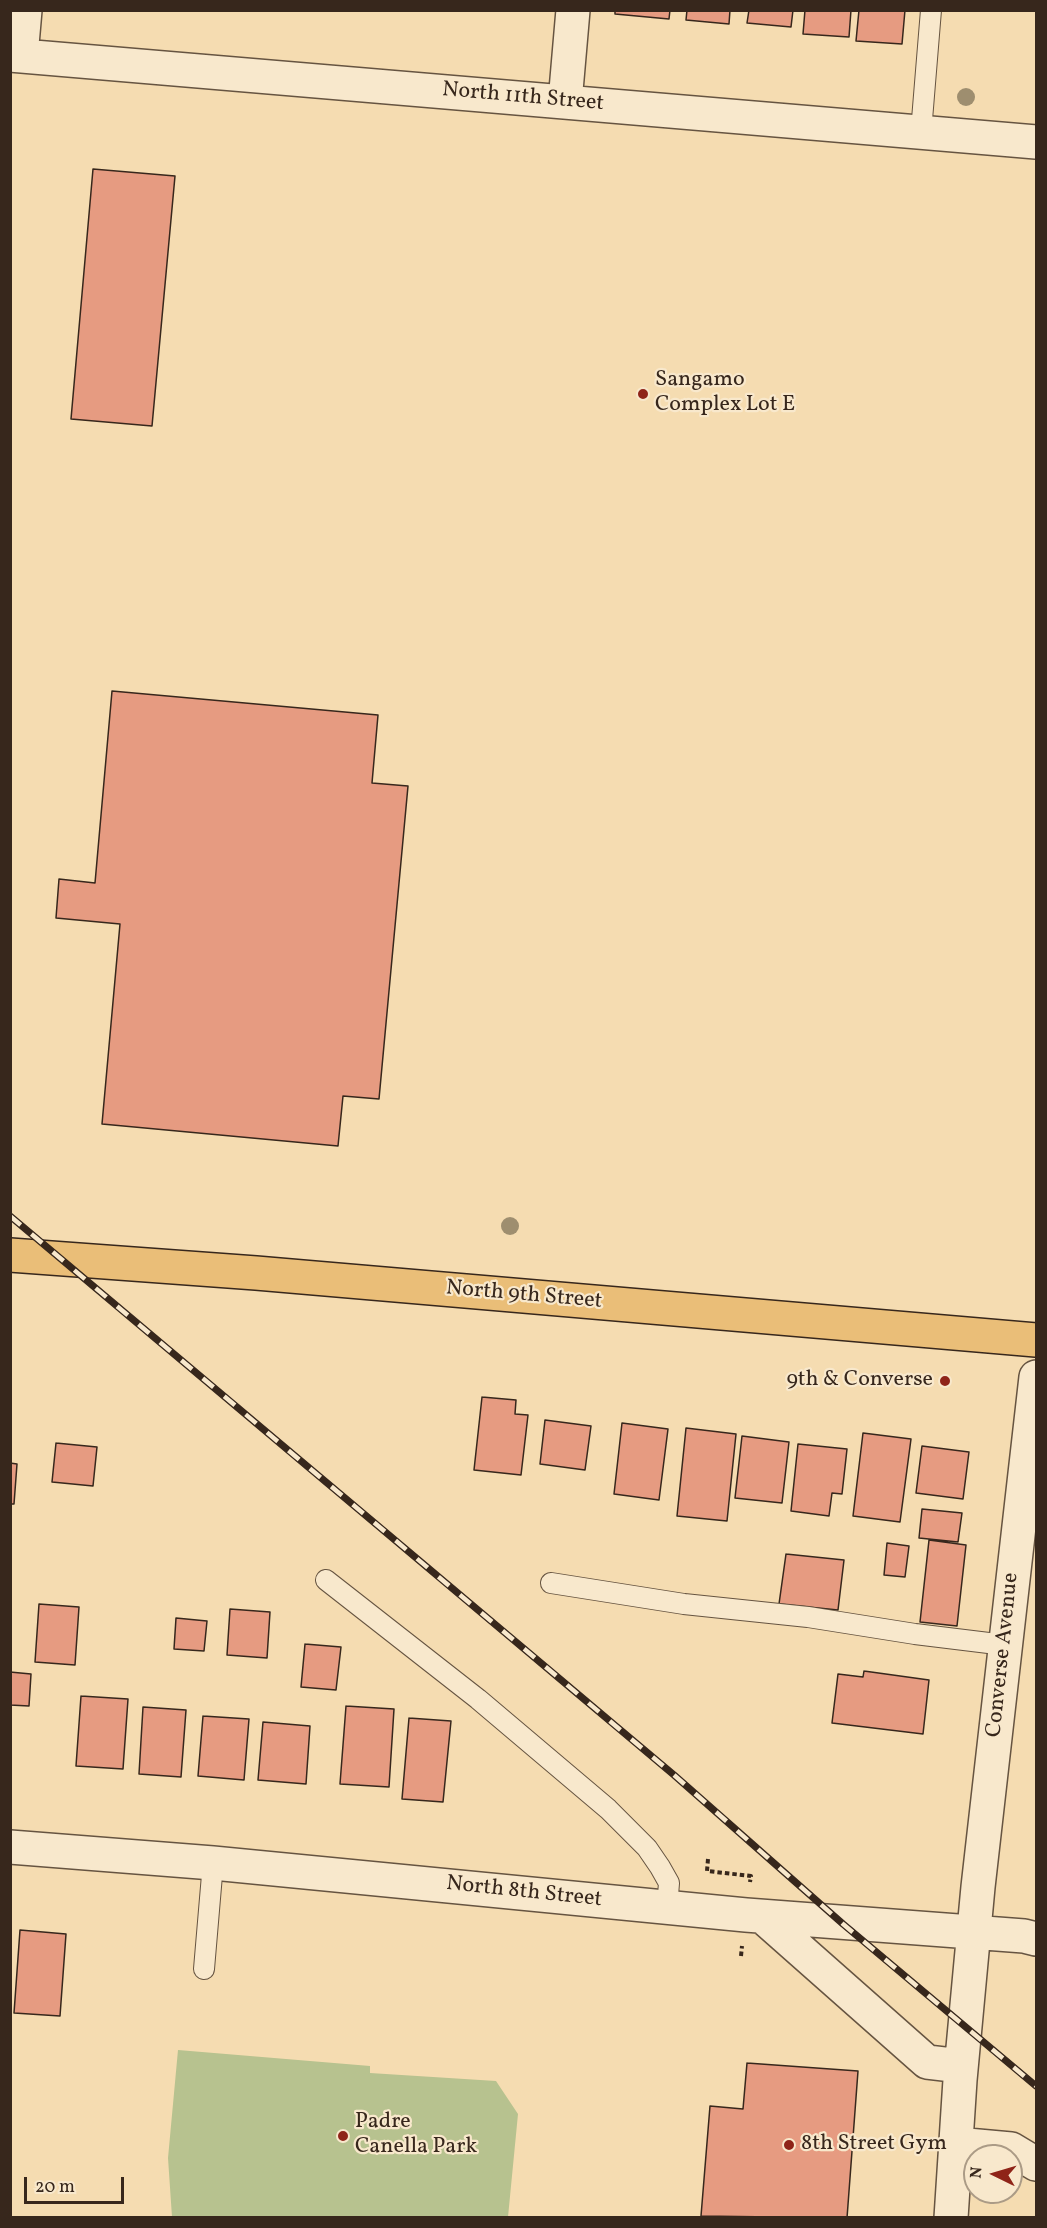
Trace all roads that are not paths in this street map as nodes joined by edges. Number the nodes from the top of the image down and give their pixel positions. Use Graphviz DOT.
graph roads {
  1 [pos="25,10"];
  2 [pos="573,10"];
  3 [pos="931,10"];
  4 [pos="16,55"];
  5 [pos="565,102"];
  6 [pos="921,132"];
  7 [pos="1036,142"];
  8 [pos="10,1255"];
  9 [pos="1036,1340"];
  10 [pos="1036,1377"];
  11 [pos="326,1580"];
  12 [pos="551,1583"];
  13 [pos="1005,1645"];
  14 [pos="10,1847"];
  15 [pos="213,1863"];
  16 [pos="757,1904"];
  17 [pos="667,1908"];
  18 [pos="973,1932"];
  19 [pos="1036,1939"];
  20 [pos="204,1969"];
  21 [pos="961,2066"];
  22 [pos="956,2145"];
  23 [pos="1036,2164"];
  24 [pos="951,2217"];
  1 -- 4 [label="street"];
  2 -- 5 [label="street"];
  3 -- 6 [label="lane"];
  4 -- 5 [label="street, North 11th Street"];
  5 -- 6 [label="street, North 11th Street"];
  6 -- 7 [label="street, North 11th Street"];
  8 -- 9 [label="main road, North 9th Street"];
  10 -- 13 [label="street, Converse Avenue"];
  11 -- 17 [label="lane"];
  12 -- 13 [label="lane"];
  13 -- 18 [label="street, Converse Avenue"];
  14 -- 15 [label="street, North 8th Street"];
  15 -- 17 [label="street, North 8th Street"];
  15 -- 20 [label="lane"];
  16 -- 17 [label="street, North 8th Street"];
  16 -- 18 [label="street, North 8th Street"];
  16 -- 21 [label="street"];
  18 -- 19 [label="street, North 8th Street"];
  18 -- 21 [label="street, Converse Avenue"];
  21 -- 22 [label="street, Converse Avenue"];
  22 -- 23 [label="street"];
  22 -- 24 [label="street, Converse Avenue"];
}
